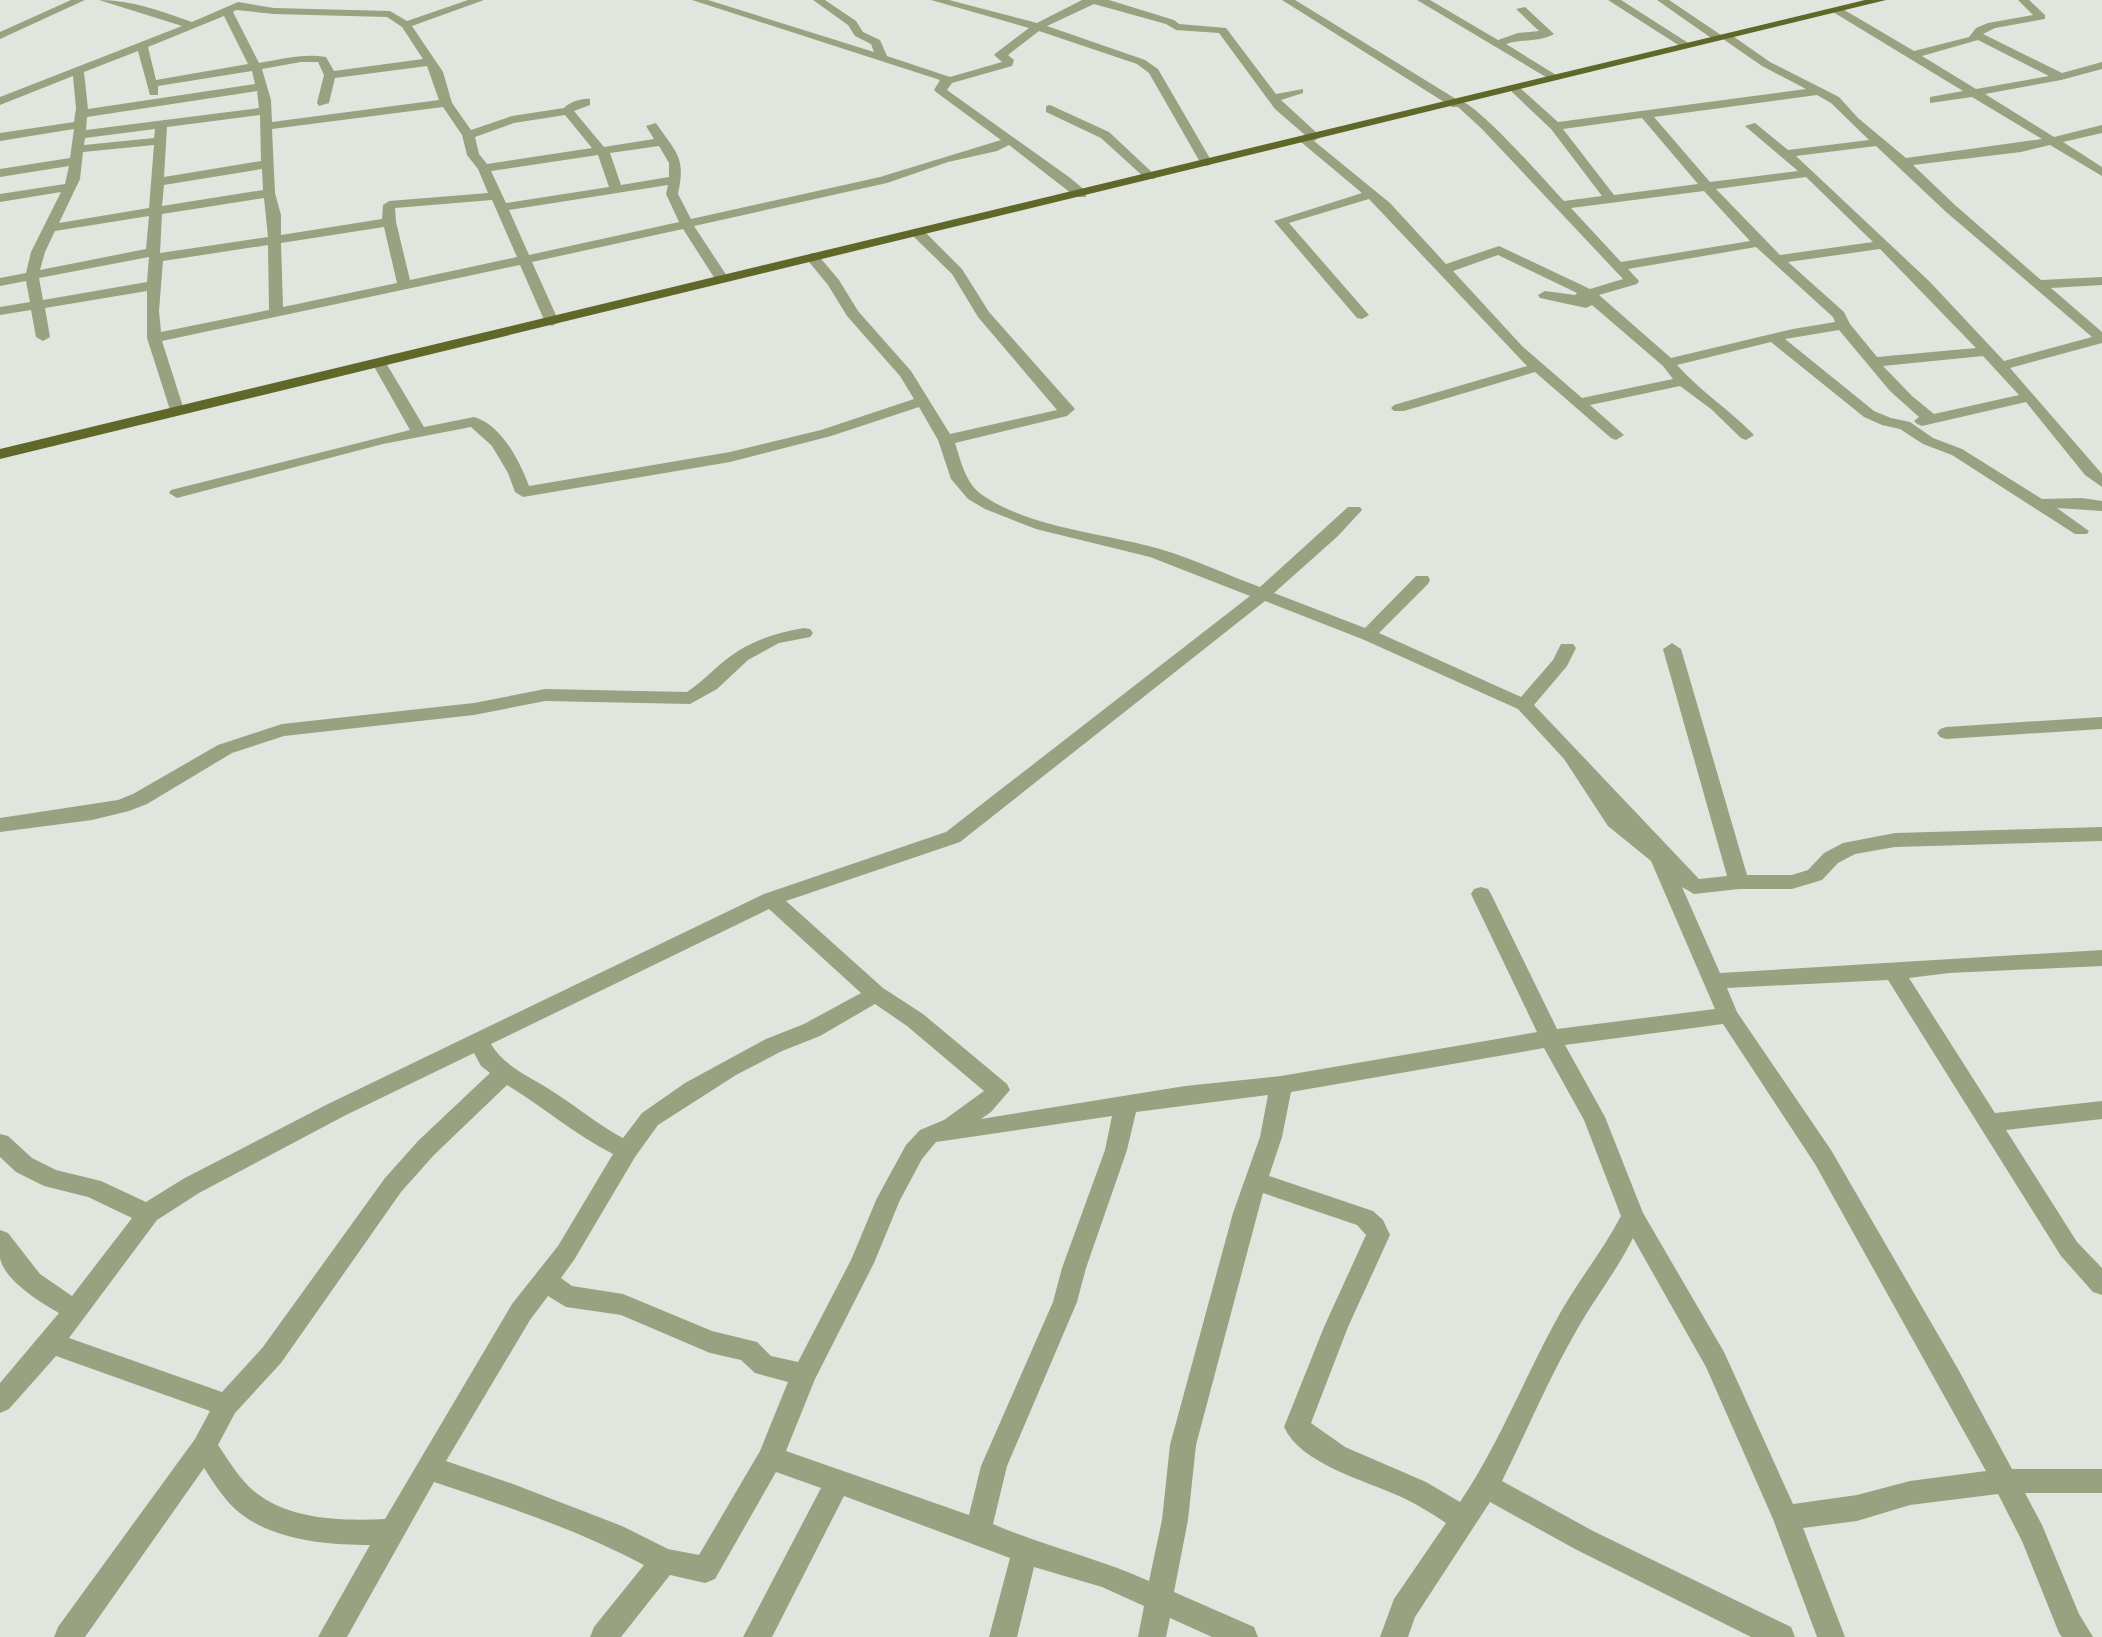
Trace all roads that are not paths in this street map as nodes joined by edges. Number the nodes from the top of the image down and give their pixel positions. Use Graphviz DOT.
graph roads {
  1 [pos="50,0"];
  2 [pos="80,0"];
  3 [pos="104,0"];
  4 [pos="478,0"];
  5 [pos="697,0"];
  6 [pos="818,0"];
  7 [pos="936,0"];
  8 [pos="1287,0"];
  9 [pos="1422,0"];
  10 [pos="1613,0"];
  11 [pos="1662,0"];
  12 [pos="1880,0"];
  13 [pos="2040,0"];
  14 [pos="1091,1"];
  15 [pos="2024,1"];
  16 [pos="65,5"];
  17 [pos="235,6"];
  18 [pos="1521,9"];
  19 [pos="1837,10"];
  20 [pos="407,24"];
  21 [pos="191,25"];
  22 [pos="1037,27"];
  23 [pos="1977,35"];
  24 [pos="0,36"];
  25 [pos="1722,37"];
  26 [pos="1497,44"];
  27 [pos="142,46"];
  28 [pos="1687,46"];
  29 [pos="1912,55"];
  30 [pos="883,60"];
  31 [pos="429,62"];
  32 [pos="2102,65"];
  33 [pos="255,66"];
  34 [pos="78,69"];
  35 [pos="330,75"];
  36 [pos="2061,77"];
  37 [pos="1555,78"];
  38 [pos="948,80"];
  39 [pos="151,84"];
  40 [pos="0,86"];
  41 [pos="262,87"];
  42 [pos="1516,90"];
  43 [pos="1299,91"];
  44 [pos="1821,91"];
  45 [pos="18,92"];
  46 [pos="1975,93"];
  47 [pos="1275,98"];
  48 [pos="0,100"];
  49 [pos="1934,100"];
  50 [pos="586,102"];
  51 [pos="323,103"];
  52 [pos="446,103"];
  53 [pos="1458,103"];
  54 [pos="159,104"];
  55 [pos="1050,109"];
  56 [pos="265,111"];
  57 [pos="568,111"];
  58 [pos="1646,115"];
  59 [pos="161,125"];
  60 [pos="1555,125"];
  61 [pos="267,126"];
  62 [pos="652,126"];
  63 [pos="1751,126"];
  64 [pos="2102,129"];
  65 [pos="468,135"];
  66 [pos="0,137"];
  67 [pos="78,137"];
  68 [pos="1309,138"];
  69 [pos="158,141"];
  70 [pos="1008,141"];
  71 [pos="2052,141"];
  72 [pos="661,142"];
  73 [pos="1878,142"];
  74 [pos="603,152"];
  75 [pos="1786,154"];
  76 [pos="1206,162"];
  77 [pos="1903,162"];
  78 [pos="267,164"];
  79 [pos="484,168"];
  80 [pos="2102,172"];
  81 [pos="0,173"];
  82 [pos="1809,173"];
  83 [pos="1150,176"];
  84 [pos="677,180"];
  85 [pos="157,182"];
  86 [pos="70,187"];
  87 [pos="1707,187"];
  88 [pos="616,189"];
  89 [pos="269,193"];
  90 [pos="1081,194"];
  91 [pos="1371,195"];
  92 [pos="0,198"];
  93 [pos="1611,199"];
  94 [pos="497,202"];
  95 [pos="1559,206"];
  96 [pos="155,211"];
  97 [pos="388,222"];
  98 [pos="687,225"];
  99 [pos="51,228"];
  100 [pos="918,233"];
  101 [pos="275,241"];
  102 [pos="1759,243"];
  103 [pos="1883,245"];
  104 [pos="154,255"];
  105 [pos="812,257"];
  106 [pos="524,260"];
  107 [pos="1777,260"];
  108 [pos="1619,266"];
  109 [pos="1443,270"];
  110 [pos="32,275"];
  111 [pos="722,279"];
  112 [pos="2102,281"];
  113 [pos="0,282"];
  114 [pos="2038,284"];
  115 [pos="155,285"];
  116 [pos="404,285"];
  117 [pos="1590,294"];
  118 [pos="1545,295"];
  119 [pos="1573,299"];
  120 [pos="38,304"];
  121 [pos="0,311"];
  122 [pos="276,312"];
  123 [pos="1606,312"];
  124 [pos="1362,315"];
  125 [pos="552,322"];
  126 [pos="1843,325"];
  127 [pos="43,337"];
  128 [pos="154,338"];
  129 [pos="1776,339"];
  130 [pos="2102,339"];
  131 [pos="1985,352"];
  132 [pos="1874,362"];
  133 [pos="379,363"];
  134 [pos="1668,363"];
  135 [pos="2001,366"];
  136 [pos="1538,367"];
  137 [pos="1683,381"];
  138 [pos="2030,397"];
  139 [pos="922,401"];
  140 [pos="1579,403"];
  141 [pos="1399,408"];
  142 [pos="176,410"];
  143 [pos="1932,419"];
  144 [pos="1905,425"];
  145 [pos="419,432"];
  146 [pos="1616,435"];
  147 [pos="1746,435"];
  148 [pos="946,440"];
  149 [pos="0,454"];
  150 [pos="2102,482"];
  151 [pos="177,493"];
  152 [pos="2040,504"];
  153 [pos="2102,506"];
  154 [pos="1354,510"];
  155 [pos="2081,531"];
  156 [pos="1423,580"];
  157 [pos="1262,595"];
  158 [pos="804,633"];
  159 [pos="1368,635"];
  160 [pos="1567,648"];
  161 [pos="1672,649"];
  162 [pos="1524,705"];
  163 [pos="2102,723"];
  164 [pos="1946,733"];
  165 [pos="0,825"];
  166 [pos="2102,834"];
  167 [pos="1739,882"];
  168 [pos="1694,887"];
  169 [pos="1481,894"];
  170 [pos="771,899"];
  171 [pos="2102,958"];
  172 [pos="1894,972"];
  173 [pos="1712,981"];
  174 [pos="876,994"];
  175 [pos="1728,1014"];
  176 [pos="1552,1038"];
  177 [pos="479,1042"];
  178 [pos="505,1073"];
  179 [pos="1282,1085"];
  180 [pos="1126,1105"];
  181 [pos="2102,1110"];
  182 [pos="1989,1123"];
  183 [pos="928,1136"];
  184 [pos="0,1143"];
  185 [pos="626,1150"];
  186 [pos="1256,1181"];
  187 [pos="149,1213"];
  188 [pos="1633,1216"];
  189 [pos="0,1240"];
  190 [pos="546,1280"];
  191 [pos="2101,1283"];
  192 [pos="76,1310"];
  193 [pos="51,1343"];
  194 [pos="804,1375"];
  195 [pos="0,1401"];
  196 [pos="226,1405"];
  197 [pos="204,1447"];
  198 [pos="769,1458"];
  199 [pos="429,1468"];
  200 [pos="2004,1481"];
  201 [pos="2102,1481"];
  202 [pos="837,1483"];
  203 [pos="1486,1486"];
  204 [pos="1462,1518"];
  205 [pos="1786,1518"];
  206 [pos="392,1531"];
  207 [pos="978,1531"];
  208 [pos="1025,1551"];
  209 [pos="664,1561"];
  210 [pos="1159,1601"];
  211 [pos="68,1637"];
  212 [pos="332,1637"];
  213 [pos="604,1637"];
  214 [pos="757,1637"];
  215 [pos="1003,1637"];
  216 [pos="1152,1637"];
  217 [pos="1244,1637"];
  218 [pos="1394,1637"];
  219 [pos="1781,1637"];
  220 [pos="1831,1637"];
  221 [pos="2079,1637"];
  1 -- 16 [label="street"];
  2 -- 16 [label="street"];
  3 -- 21 [label="street"];
  4 -- 20 [label="street"];
  5 -- 30 [label="street"];
  6 -- 30 [label="street"];
  7 -- 22 [label="street"];
  8 -- 53 [label="street"];
  9 -- 26 [label="street"];
  10 -- 28 [label="street"];
  11 -- 25 [label="street"];
  12 -- 19 [label="main road"];
  13 -- 15 [label="street"];
  14 -- 22 [label="street"];
  14 -- 47 [label="street"];
  15 -- 23 [label="street"];
  16 -- 24 [label="street"];
  17 -- 20 [label="street"];
  17 -- 21 [label="street"];
  17 -- 33 [label="street"];
  18 -- 26 [label="street"];
  19 -- 25 [label="main road"];
  19 -- 29 [label="street"];
  20 -- 31 [label="street"];
  21 -- 27 [label="street"];
  22 -- 38 [label="street"];
  22 -- 76 [label="street"];
  23 -- 29 [label="street"];
  23 -- 36 [label="street"];
  25 -- 28 [label="main road"];
  25 -- 44 [label="street"];
  26 -- 37 [label="street"];
  27 -- 34 [label="street"];
  27 -- 39 [label="street"];
  28 -- 37 [label="main road"];
  29 -- 46 [label="street"];
  30 -- 38 [label="street"];
  31 -- 35 [label="street"];
  31 -- 52 [label="street"];
  32 -- 36 [label="street"];
  33 -- 35 [label="street"];
  33 -- 39 [label="street"];
  33 -- 41 [label="street"];
  34 -- 45 [label="street"];
  34 -- 67 [label="street"];
  35 -- 51 [label="street"];
  36 -- 46 [label="street"];
  37 -- 42 [label="main road"];
  38 -- 70 [label="street"];
  39 -- 54 [label="street"];
  40 -- 45 [label="street"];
  41 -- 54 [label="street"];
  41 -- 56 [label="street"];
  42 -- 53 [label="main road"];
  42 -- 60 [label="street"];
  43 -- 47 [label="street"];
  44 -- 58 [label="street"];
  44 -- 73 [label="street"];
  45 -- 48 [label="street"];
  46 -- 49 [label="street"];
  46 -- 71 [label="street"];
  47 -- 68 [label="street"];
  50 -- 57 [label="street"];
  52 -- 61 [label="street"];
  52 -- 65 [label="street"];
  53 -- 68 [label="main road"];
  53 -- 95 [label="street"];
  54 -- 67 [label="street"];
  55 -- 83 [label="street"];
  56 -- 59 [label="street"];
  56 -- 61 [label="street"];
  57 -- 65 [label="street"];
  57 -- 74 [label="street"];
  58 -- 60 [label="street"];
  58 -- 87 [label="street"];
  59 -- 67 [label="street"];
  59 -- 69 [label="street"];
  60 -- 93 [label="street"];
  61 -- 78 [label="street"];
  62 -- 72 [label="street"];
  63 -- 75 [label="street"];
  64 -- 71 [label="street"];
  65 -- 79 [label="street"];
  66 -- 67 [label="street"];
  67 -- 69 [label="street"];
  67 -- 81 [label="street"];
  67 -- 86 [label="street"];
  68 -- 76 [label="main road"];
  68 -- 91 [label="street"];
  69 -- 85 [label="street"];
  70 -- 90 [label="street"];
  70 -- 98 [label="street"];
  71 -- 77 [label="street"];
  71 -- 80 [label="street"];
  72 -- 74 [label="street"];
  72 -- 84 [label="street"];
  73 -- 75 [label="street"];
  73 -- 77 [label="street"];
  74 -- 79 [label="street"];
  74 -- 88 [label="street"];
  75 -- 82 [label="street"];
  76 -- 83 [label="main road"];
  77 -- 114 [label="street"];
  78 -- 85 [label="street"];
  78 -- 89 [label="street"];
  79 -- 94 [label="street"];
  82 -- 87 [label="street"];
  82 -- 103 [label="street"];
  83 -- 90 [label="main road"];
  84 -- 88 [label="street"];
  84 -- 98 [label="street"];
  85 -- 96 [label="street"];
  86 -- 92 [label="street"];
  86 -- 99 [label="street"];
  87 -- 93 [label="street"];
  87 -- 102 [label="street"];
  88 -- 94 [label="street"];
  89 -- 96 [label="street"];
  89 -- 101 [label="street"];
  90 -- 100 [label="main road"];
  91 -- 109 [label="street"];
  91 -- 124 [label="street"];
  93 -- 95 [label="street"];
  94 -- 97 [label="street"];
  94 -- 106 [label="street"];
  95 -- 108 [label="street"];
  96 -- 99 [label="street"];
  96 -- 104 [label="street"];
  97 -- 101 [label="street"];
  97 -- 116 [label="street"];
  98 -- 106 [label="street"];
  98 -- 111 [label="street"];
  99 -- 110 [label="street"];
  100 -- 105 [label="main road"];
  100 -- 148 [label="street"];
  101 -- 104 [label="street"];
  101 -- 122 [label="street"];
  102 -- 107 [label="street"];
  102 -- 108 [label="street"];
  103 -- 107 [label="street"];
  103 -- 131 [label="street"];
  104 -- 110 [label="street"];
  104 -- 115 [label="street"];
  105 -- 111 [label="main road"];
  105 -- 139 [label="street"];
  106 -- 116 [label="street"];
  106 -- 125 [label="street"];
  107 -- 126 [label="street"];
  108 -- 117 [label="street"];
  109 -- 117 [label="street"];
  109 -- 136 [label="street"];
  110 -- 113 [label="street"];
  110 -- 120 [label="street"];
  111 -- 125 [label="main road"];
  112 -- 114 [label="street"];
  114 -- 130 [label="street"];
  115 -- 120 [label="street"];
  115 -- 128 [label="street"];
  116 -- 122 [label="street"];
  117 -- 119 [label="street"];
  117 -- 123 [label="street"];
  118 -- 119 [label="street"];
  119 -- 123 [label="street"];
  120 -- 121 [label="street"];
  120 -- 127 [label="street"];
  122 -- 128 [label="street"];
  123 -- 134 [label="street"];
  125 -- 133 [label="main road"];
  126 -- 129 [label="street"];
  126 -- 132 [label="street"];
  128 -- 142 [label="street"];
  129 -- 134 [label="street"];
  129 -- 144 [label="street"];
  130 -- 135 [label="street"];
  131 -- 132 [label="street"];
  131 -- 135 [label="street"];
  132 -- 143 [label="street"];
  133 -- 142 [label="main road"];
  133 -- 145 [label="street"];
  134 -- 137 [label="street"];
  135 -- 138 [label="street"];
  136 -- 140 [label="street"];
  136 -- 141 [label="street"];
  137 -- 140 [label="street"];
  137 -- 147 [label="street"];
  138 -- 143 [label="street"];
  138 -- 150 [label="street"];
  139 -- 145 [label="street"];
  139 -- 148 [label="street"];
  140 -- 146 [label="street"];
  142 -- 149 [label="main road"];
  143 -- 144 [label="street"];
  144 -- 152 [label="street"];
  145 -- 151 [label="street"];
  148 -- 157 [label="street"];
  152 -- 153 [label="street"];
  152 -- 155 [label="street"];
  154 -- 157 [label="street"];
  156 -- 159 [label="street"];
  157 -- 159 [label="street"];
  157 -- 170 [label="street"];
  158 -- 165 [label="street"];
  159 -- 162 [label="street"];
  160 -- 162 [label="street"];
  161 -- 167 [label="street"];
  162 -- 168 [label="street"];
  163 -- 164 [label="street"];
  166 -- 167 [label="street"];
  167 -- 168 [label="street"];
  168 -- 173 [label="street"];
  169 -- 176 [label="street"];
  170 -- 174 [label="street"];
  170 -- 177 [label="street"];
  171 -- 172 [label="street"];
  172 -- 173 [label="street"];
  172 -- 182 [label="street"];
  173 -- 175 [label="street"];
  174 -- 183 [label="street"];
  174 -- 185 [label="street"];
  175 -- 176 [label="street"];
  175 -- 200 [label="street"];
  176 -- 179 [label="street"];
  176 -- 188 [label="street"];
  177 -- 178 [label="street"];
  177 -- 187 [label="street"];
  178 -- 185 [label="street"];
  178 -- 196 [label="street"];
  179 -- 180 [label="street"];
  179 -- 186 [label="street"];
  180 -- 183 [label="street"];
  180 -- 207 [label="street"];
  181 -- 182 [label="street"];
  182 -- 191 [label="street"];
  183 -- 194 [label="street"];
  184 -- 187 [label="street"];
  185 -- 190 [label="street"];
  186 -- 204 [label="street"];
  186 -- 210 [label="street"];
  187 -- 192 [label="street"];
  188 -- 203 [label="street"];
  188 -- 205 [label="street"];
  189 -- 192 [label="street"];
  190 -- 194 [label="street"];
  190 -- 199 [label="street"];
  192 -- 193 [label="street"];
  193 -- 195 [label="street"];
  193 -- 196 [label="street"];
  194 -- 198 [label="street"];
  196 -- 197 [label="street"];
  197 -- 206 [label="street"];
  197 -- 211 [label="street"];
  198 -- 202 [label="street"];
  198 -- 209 [label="street"];
  199 -- 206 [label="street"];
  199 -- 209 [label="street"];
  200 -- 201 [label="street"];
  200 -- 205 [label="street"];
  200 -- 221 [label="street"];
  202 -- 207 [label="street"];
  202 -- 214 [label="street"];
  203 -- 204 [label="street"];
  203 -- 219 [label="street"];
  204 -- 218 [label="street"];
  205 -- 220 [label="street"];
  206 -- 212 [label="street"];
  207 -- 208 [label="street"];
  208 -- 210 [label="street"];
  208 -- 215 [label="street"];
  209 -- 213 [label="street"];
  210 -- 216 [label="street"];
  210 -- 217 [label="street"];
}
